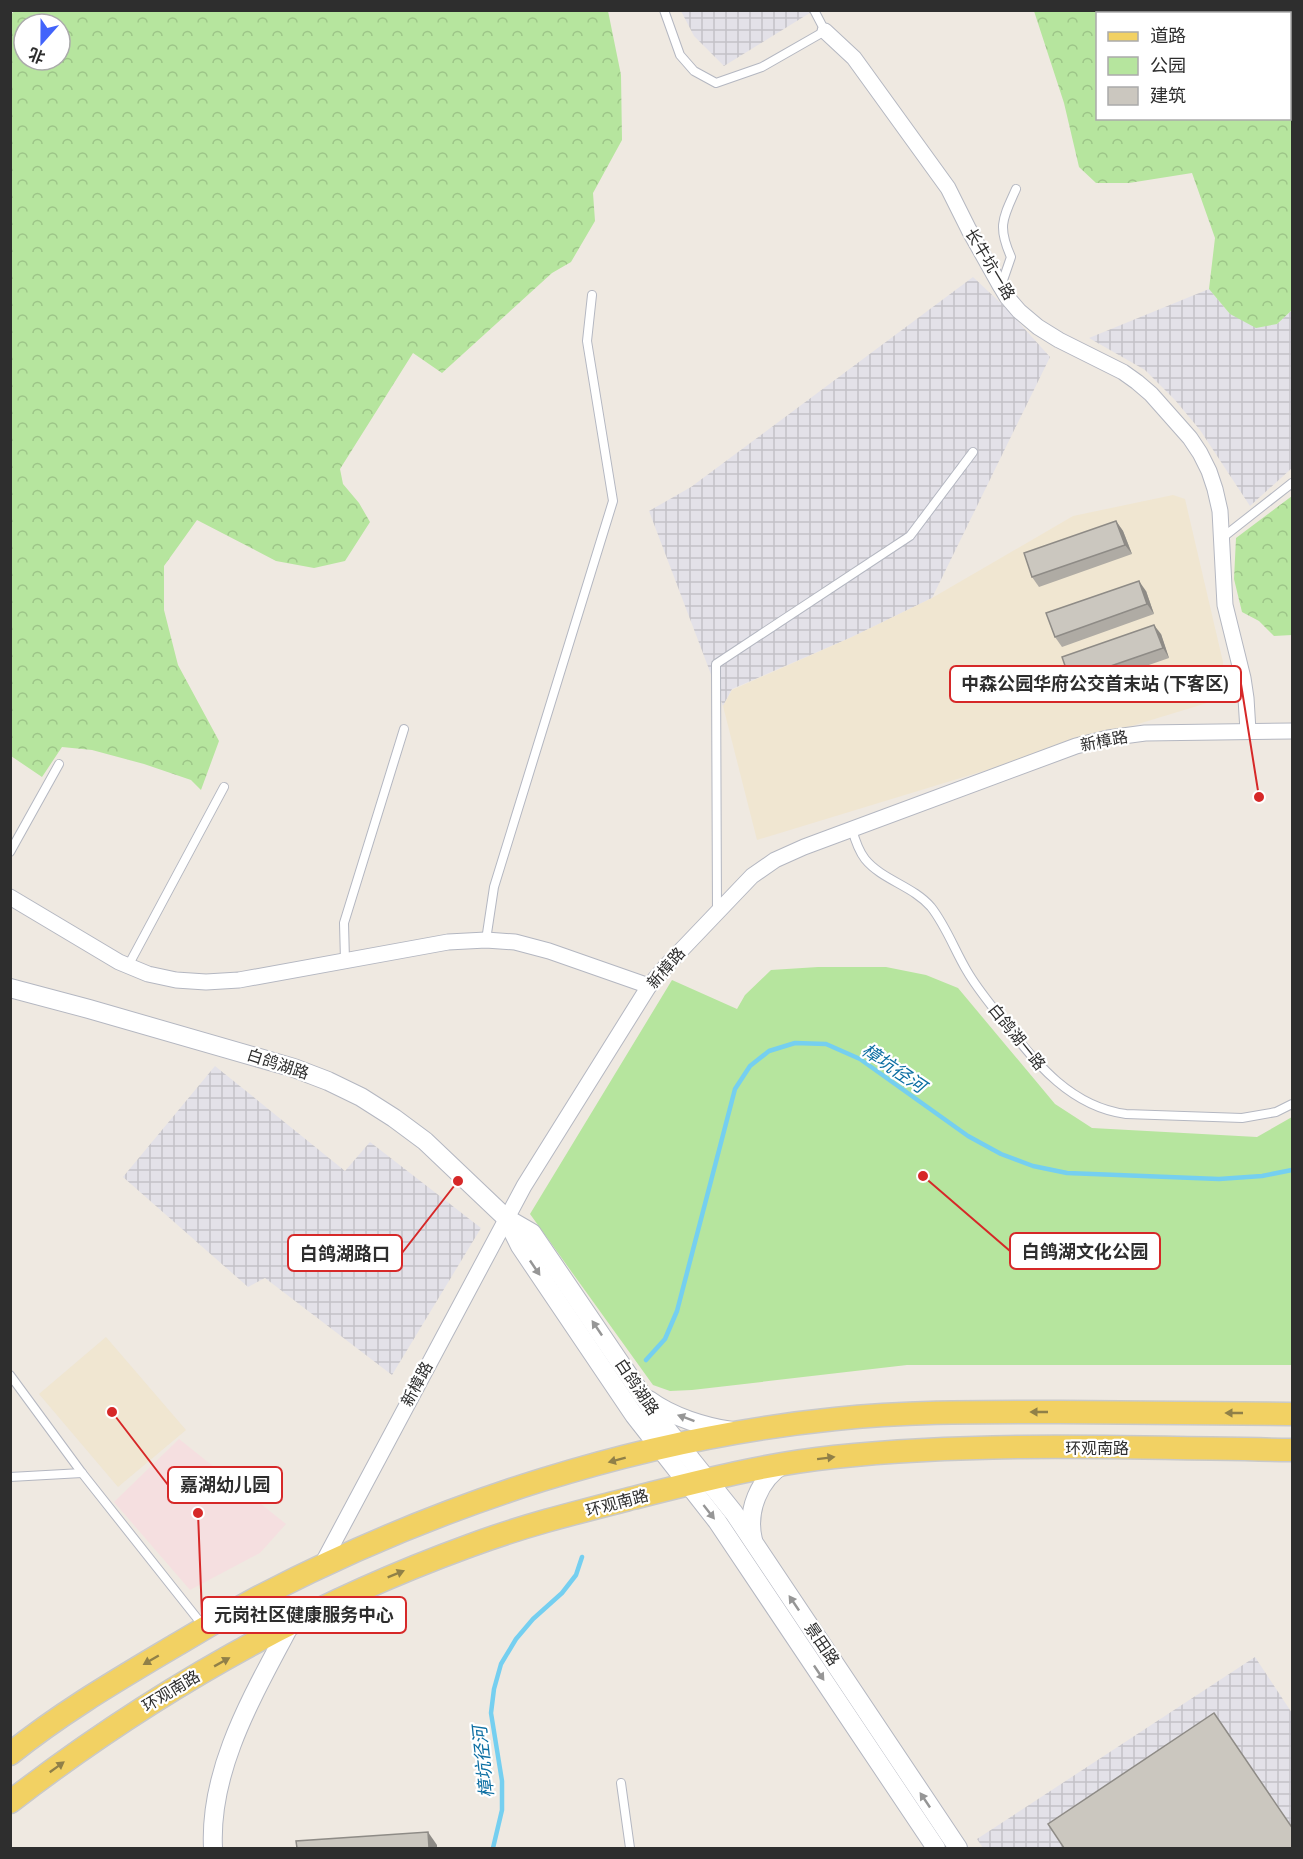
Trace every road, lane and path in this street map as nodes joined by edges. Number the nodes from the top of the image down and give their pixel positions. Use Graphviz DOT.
graph roads {
  1 [pos="664,10"];
  2 [pos="814,10"];
  3 [pos="825,31"];
  4 [pos="1016,189"];
  5 [pos="1001,287"];
  6 [pos="592,295"];
  7 [pos="973,452"];
  8 [pos="1293,483"];
  9 [pos="1221,539"];
  10 [pos="404,729"];
  11 [pos="1248,731"];
  12 [pos="1293,731"];
  13 [pos="59,764"];
  14 [pos="224,787"];
  15 [pos="852,829"];
  16 [pos="10,852"];
  17 [pos="10,897"];
  18 [pos="717,912"];
  19 [pos="486,940"];
  20 [pos="345,961"];
  21 [pos="128,966"];
  22 [pos="650,986"];
  23 [pos="10,988"];
  24 [pos="1293,1104"];
  25 [pos="506,1218"];
  26 [pos="10,1375"];
  27 [pos="639,1390"];
  28 [pos="1293,1414"];
  29 [pos="740,1432"];
  30 [pos="670,1447"];
  31 [pos="1293,1450"];
  32 [pos="784,1464"];
  33 [pos="82,1473"];
  34 [pos="10,1477"];
  35 [pos="698,1482"];
  36 [pos="754,1542"];
  37 [pos="320,1568"];
  38 [pos="290,1625"];
  39 [pos="205,1628"];
  40 [pos="10,1754"];
  41 [pos="621,1783"];
  42 [pos="10,1802"];
  43 [pos="213,1848"];
  44 [pos="630,1848"];
  45 [pos="936,1848"];
  46 [pos="958,1848"];
  1 -- 3 [label="lane"];
  2 -- 3 [label="lane"];
  3 -- 5 [label="street, 长牛坑一路"];
  4 -- 5 [label="lane"];
  5 -- 9 [label="street, 长牛坑一路"];
  6 -- 19 [label="lane"];
  7 -- 18 [label="lane"];
  8 -- 9 [label="lane"];
  9 -- 11 [label="street, 长牛坑一路"];
  10 -- 20 [label="lane"];
  11 -- 12 [label="street, 新樟路"];
  11 -- 15 [label="street, 新樟路"];
  13 -- 16 [label="lane"];
  14 -- 21 [label="lane"];
  15 -- 18 [label="street, 新樟路"];
  15 -- 24 [label="lane, 白鸽湖一路"];
  17 -- 21 [label="street"];
  18 -- 22 [label="street, 新樟路"];
  19 -- 20 [label="street"];
  19 -- 22 [label="street"];
  20 -- 21 [label="street"];
  22 -- 25 [label="street, 新樟路"];
  23 -- 25 [label="street, 白鸽湖路"];
  27 -- 25 [label="street, 白鸽湖路, one-way"];
  25 -- 30 [label="street, 白鸽湖路, one-way"];
  25 -- 37 [label="street, 新樟路"];
  26 -- 33 [label="lane"];
  29 -- 27 [label="street, one-way"];
  27 -- 30 [label="street, 白鸽湖路"];
  28 -- 29 [label="main road, one-way"];
  29 -- 30 [label="main road"];
  30 -- 35 [label="street, 景田路"];
  30 -- 37 [label="main road, one-way"];
  32 -- 31 [label="main road, 环观南路, one-way"];
  32 -- 35 [label="main road, 环观南路"];
  32 -- 36 [label="street"];
  33 -- 34 [label="lane"];
  33 -- 39 [label="lane"];
  35 -- 36 [label="street, 景田路"];
  38 -- 35 [label="main road, 环观南路, one-way"];
  35 -- 45 [label="street, 景田路, one-way"];
  46 -- 36 [label="street, 景田路, one-way"];
  37 -- 39 [label="main road"];
  42 -- 38 [label="main road, 环观南路, one-way"];
  38 -- 43 [label="street"];
  39 -- 40 [label="main road, one-way"];
  41 -- 44 [label="lane"];
}
